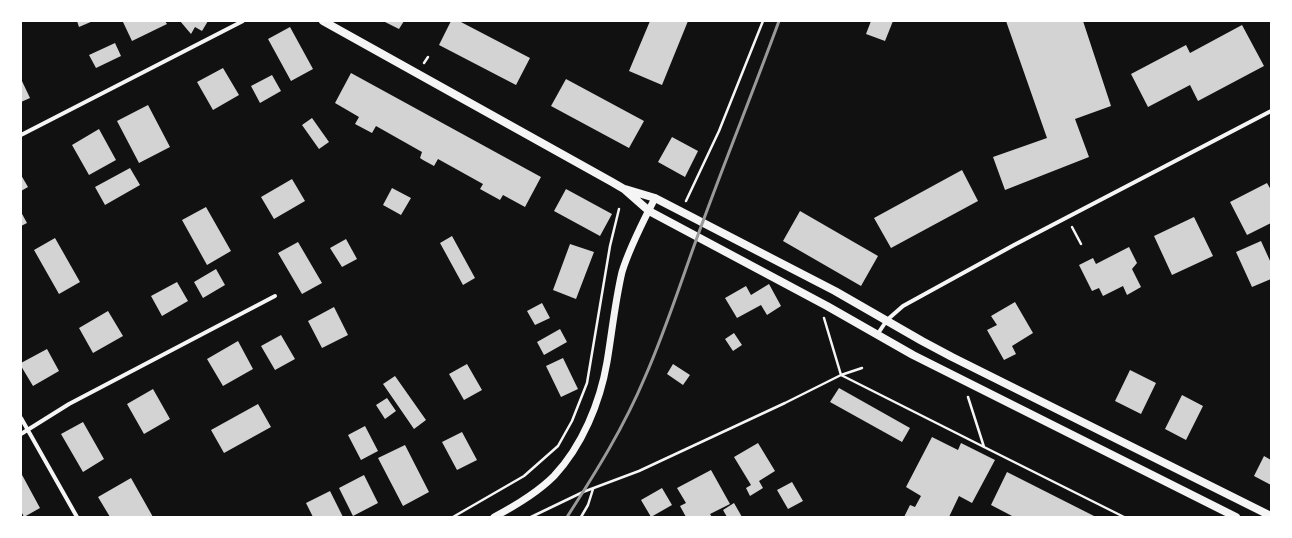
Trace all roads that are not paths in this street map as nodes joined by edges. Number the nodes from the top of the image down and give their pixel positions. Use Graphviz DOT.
graph roads {
  1 [pos="243,21"];
  2 [pos="324,21"];
  3 [pos="1271,111"];
  4 [pos="21,135"];
  5 [pos="624,189"];
  6 [pos="655,198"];
  7 [pos="649,211"];
  8 [pos="275,296"];
  9 [pos="887,320"];
  10 [pos="878,335"];
  11 [pos="21,418"];
  12 [pos="28,430"];
  13 [pos="21,434"];
  14 [pos="1271,516"];
  15 [pos="77,517"];
  16 [pos="494,517"];
  17 [pos="1236,517"];
  1 -- 4 [label="street"];
  2 -- 5 [label="main road"];
  3 -- 9 [label="street"];
  5 -- 6 [label="main road"];
  5 -- 7 [label="main road"];
  6 -- 7 [label="street"];
  6 -- 9 [label="main road"];
  7 -- 10 [label="main road"];
  7 -- 16 [label="street"];
  8 -- 12 [label="street"];
  9 -- 10 [label="street"];
  9 -- 14 [label="main road"];
  10 -- 17 [label="main road"];
  11 -- 12 [label="street"];
  12 -- 13 [label="street"];
  12 -- 15 [label="street"];
}
